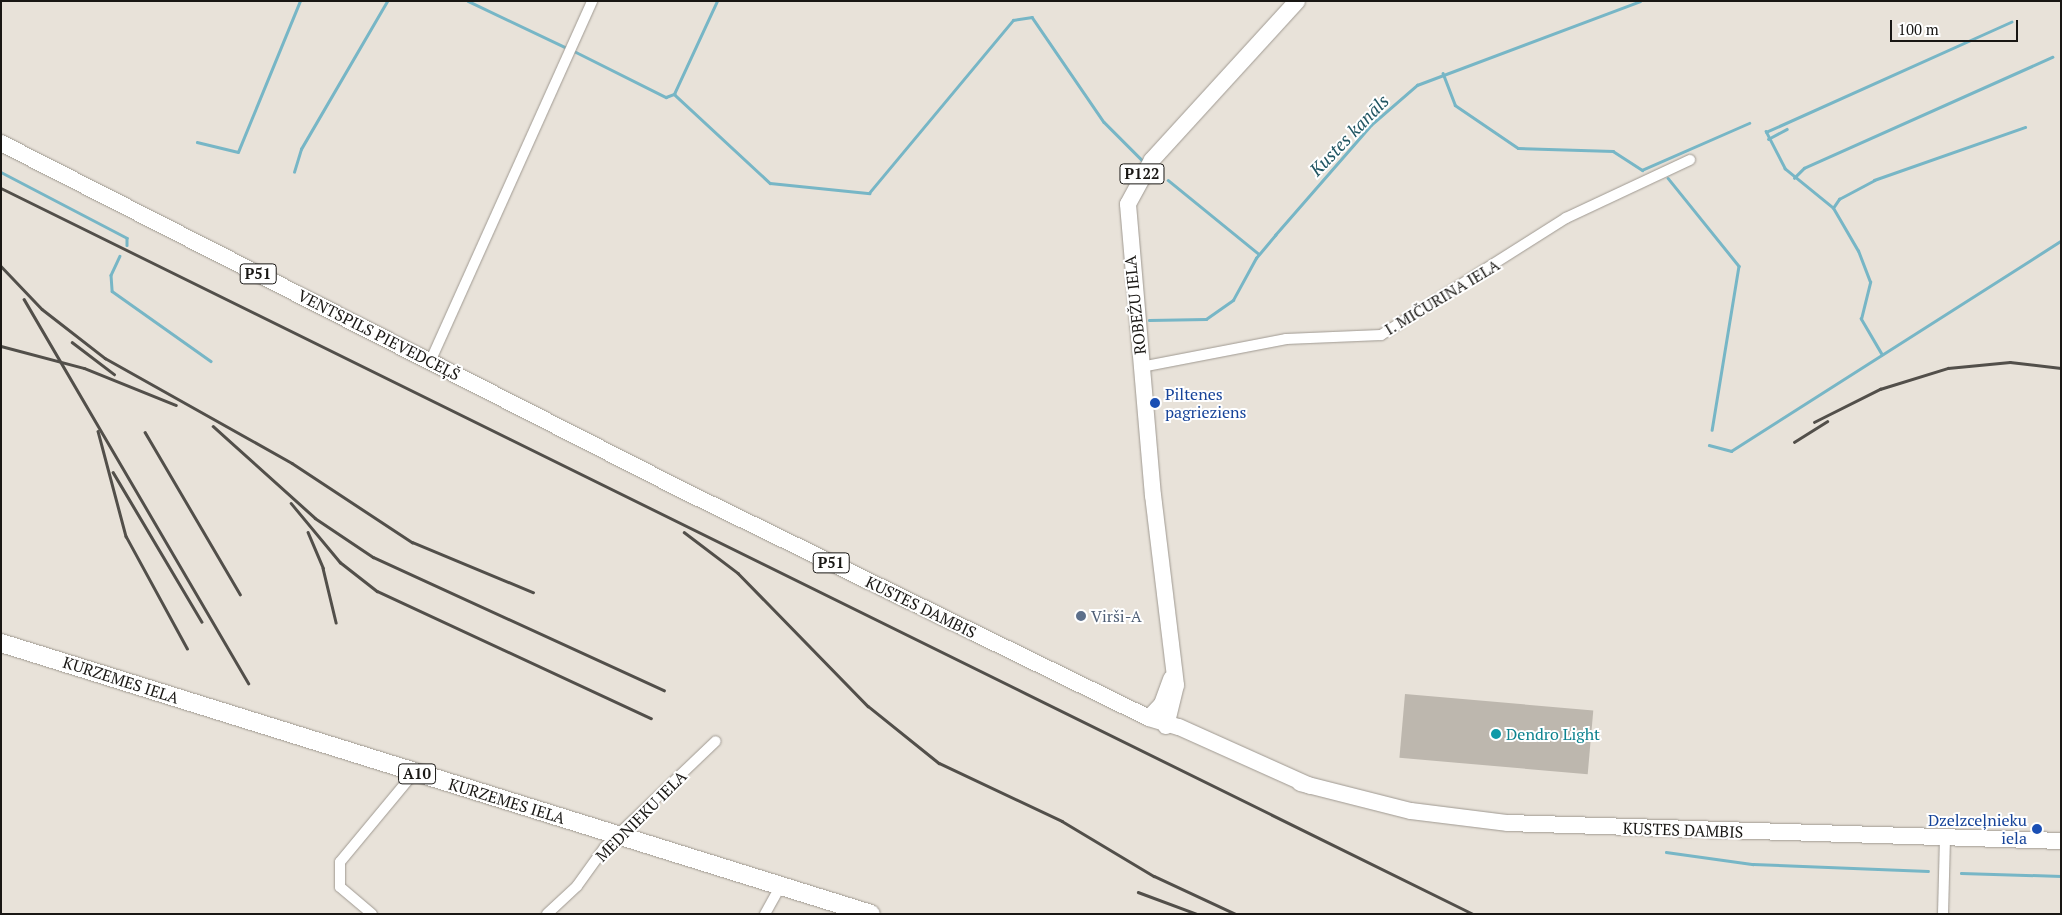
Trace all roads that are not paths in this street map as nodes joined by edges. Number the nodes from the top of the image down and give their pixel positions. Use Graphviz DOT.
graph roads {
  1 [pos="592,1"];
  2 [pos="1297,1"];
  3 [pos="1,143"];
  4 [pos="1690,160"];
  5 [pos="430,362"];
  6 [pos="1141,367"];
  7 [pos="515,405"];
  8 [pos="1,643"];
  9 [pos="1172,670"];
  10 [pos="1149,718"];
  11 [pos="1166,726"];
  12 [pos="716,741"];
  13 [pos="414,773"];
  14 [pos="622,836"];
  15 [pos="1945,838"];
  16 [pos="2061,841"];
  17 [pos="780,887"];
  18 [pos="836,908"];
  19 [pos="372,914"];
  20 [pos="547,914"];
  21 [pos="765,914"];
  22 [pos="871,914"];
  23 [pos="1943,914"];
  1 -- 5 [label="street"];
  2 -- 6 [label="main road, ROBEŽU IELA / P122"];
  3 -- 5 [label="main road, VENTSPILS PIEVEDCEĻŠ / P51"];
  4 -- 6 [label="street, I. MIČURINA IELA"];
  5 -- 7 [label="main road, VENTSPILS PIEVEDCEĻŠ / P51"];
  6 -- 9 [label="main road, ROBEŽU IELA / P122"];
  7 -- 10 [label="main road, KUSTES DAMBIS / P51"];
  8 -- 13 [label="highway, KURZEMES IELA / A10"];
  9 -- 10 [label="main road, ROBEŽU IELA / P122"];
  9 -- 11 [label="main road, ROBEŽU IELA / P122"];
  10 -- 11 [label="main road, KUSTES DAMBIS"];
  11 -- 15 [label="main road, KUSTES DAMBIS"];
  12 -- 14 [label="street, MEDNIEKU IELA"];
  13 -- 14 [label="highway, KURZEMES IELA / A10"];
  13 -- 19 [label="street"];
  14 -- 17 [label="highway, KURZEMES IELA / A10"];
  14 -- 20 [label="street, MEDNIEKU IELA"];
  15 -- 16 [label="main road, KUSTES DAMBIS"];
  15 -- 23 [label="street"];
  17 -- 18 [label="highway, KURZEMES IELA / A10"];
  17 -- 21 [label="street"];
  18 -- 22 [label="highway, KURZEMES IELA / A10"];
}
